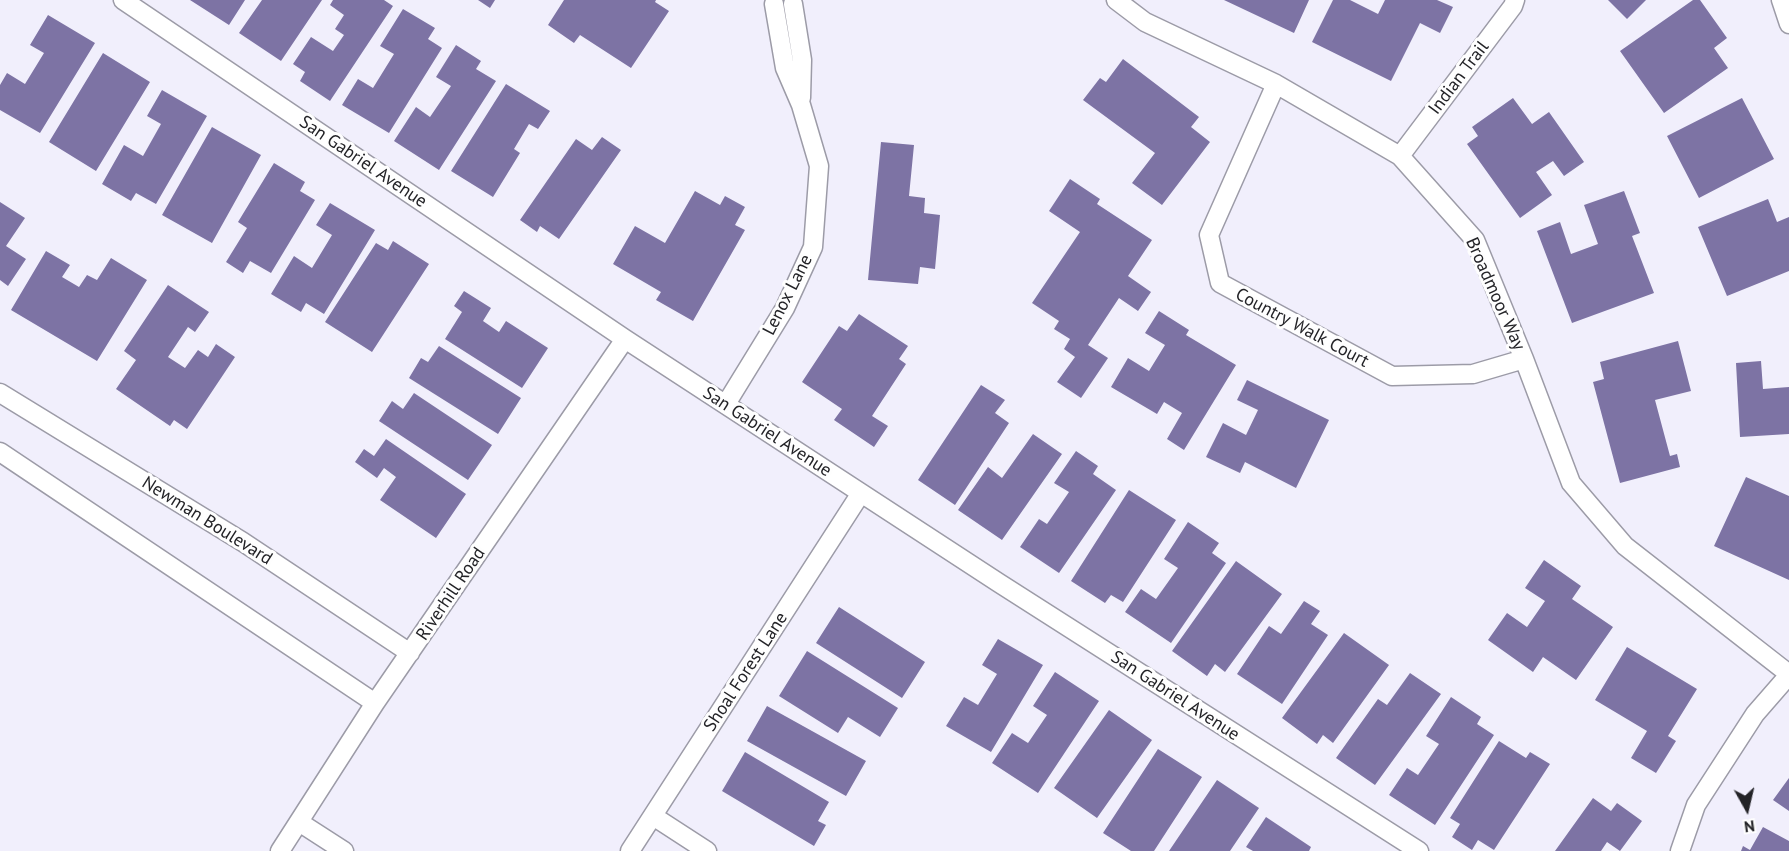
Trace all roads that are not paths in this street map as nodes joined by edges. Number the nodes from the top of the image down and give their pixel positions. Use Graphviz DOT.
graph roads {
  1 [pos="123,0"];
  2 [pos="1116,0"];
  3 [pos="1515,0"];
  4 [pos="1781,0"];
  5 [pos="769,2"];
  6 [pos="799,2"];
  7 [pos="1789,24"];
  8 [pos="1276,84"];
  9 [pos="801,105"];
  10 [pos="1400,156"];
  11 [pos="625,339"];
  12 [pos="1524,358"];
  13 [pos="0,393"];
  14 [pos="726,404"];
  15 [pos="0,452"];
  16 [pos="861,493"];
  17 [pos="410,654"];
  18 [pos="1789,675"];
  19 [pos="375,703"];
  20 [pos="653,816"];
  21 [pos="299,822"];
  22 [pos="280,851"];
  23 [pos="344,851"];
  24 [pos="630,851"];
  25 [pos="707,851"];
  26 [pos="1419,851"];
  27 [pos="1680,851"];
  1 -- 11 [label="street, San Gabriel Avenue"];
  2 -- 8 [label="street, Broadmoor Way"];
  3 -- 10 [label="street, Indian Trail"];
  4 -- 7 [label="street"];
  5 -- 6 [label="street"];
  5 -- 9 [label="street, Lenox Lane"];
  6 -- 9 [label="street, Lenox Lane"];
  8 -- 10 [label="street, Broadmoor Way"];
  8 -- 12 [label="street, Country Walk Court"];
  9 -- 14 [label="street, Lenox Lane"];
  10 -- 12 [label="street, Broadmoor Way"];
  11 -- 14 [label="street, San Gabriel Avenue"];
  11 -- 17 [label="street, Riverhill Road"];
  12 -- 18 [label="street, Broadmoor Way"];
  13 -- 17 [label="street, Newman Boulevard"];
  14 -- 16 [label="street, San Gabriel Avenue"];
  15 -- 19 [label="street"];
  16 -- 20 [label="street, Shoal Forest Lane"];
  16 -- 26 [label="street, San Gabriel Avenue"];
  17 -- 19 [label="street, Riverhill Road"];
  18 -- 27 [label="street"];
  19 -- 21 [label="street, Riverhill Road"];
  20 -- 24 [label="street, Shoal Forest Lane"];
  20 -- 25 [label="street"];
  21 -- 22 [label="street, Riverhill Road"];
  21 -- 23 [label="street"];
}
